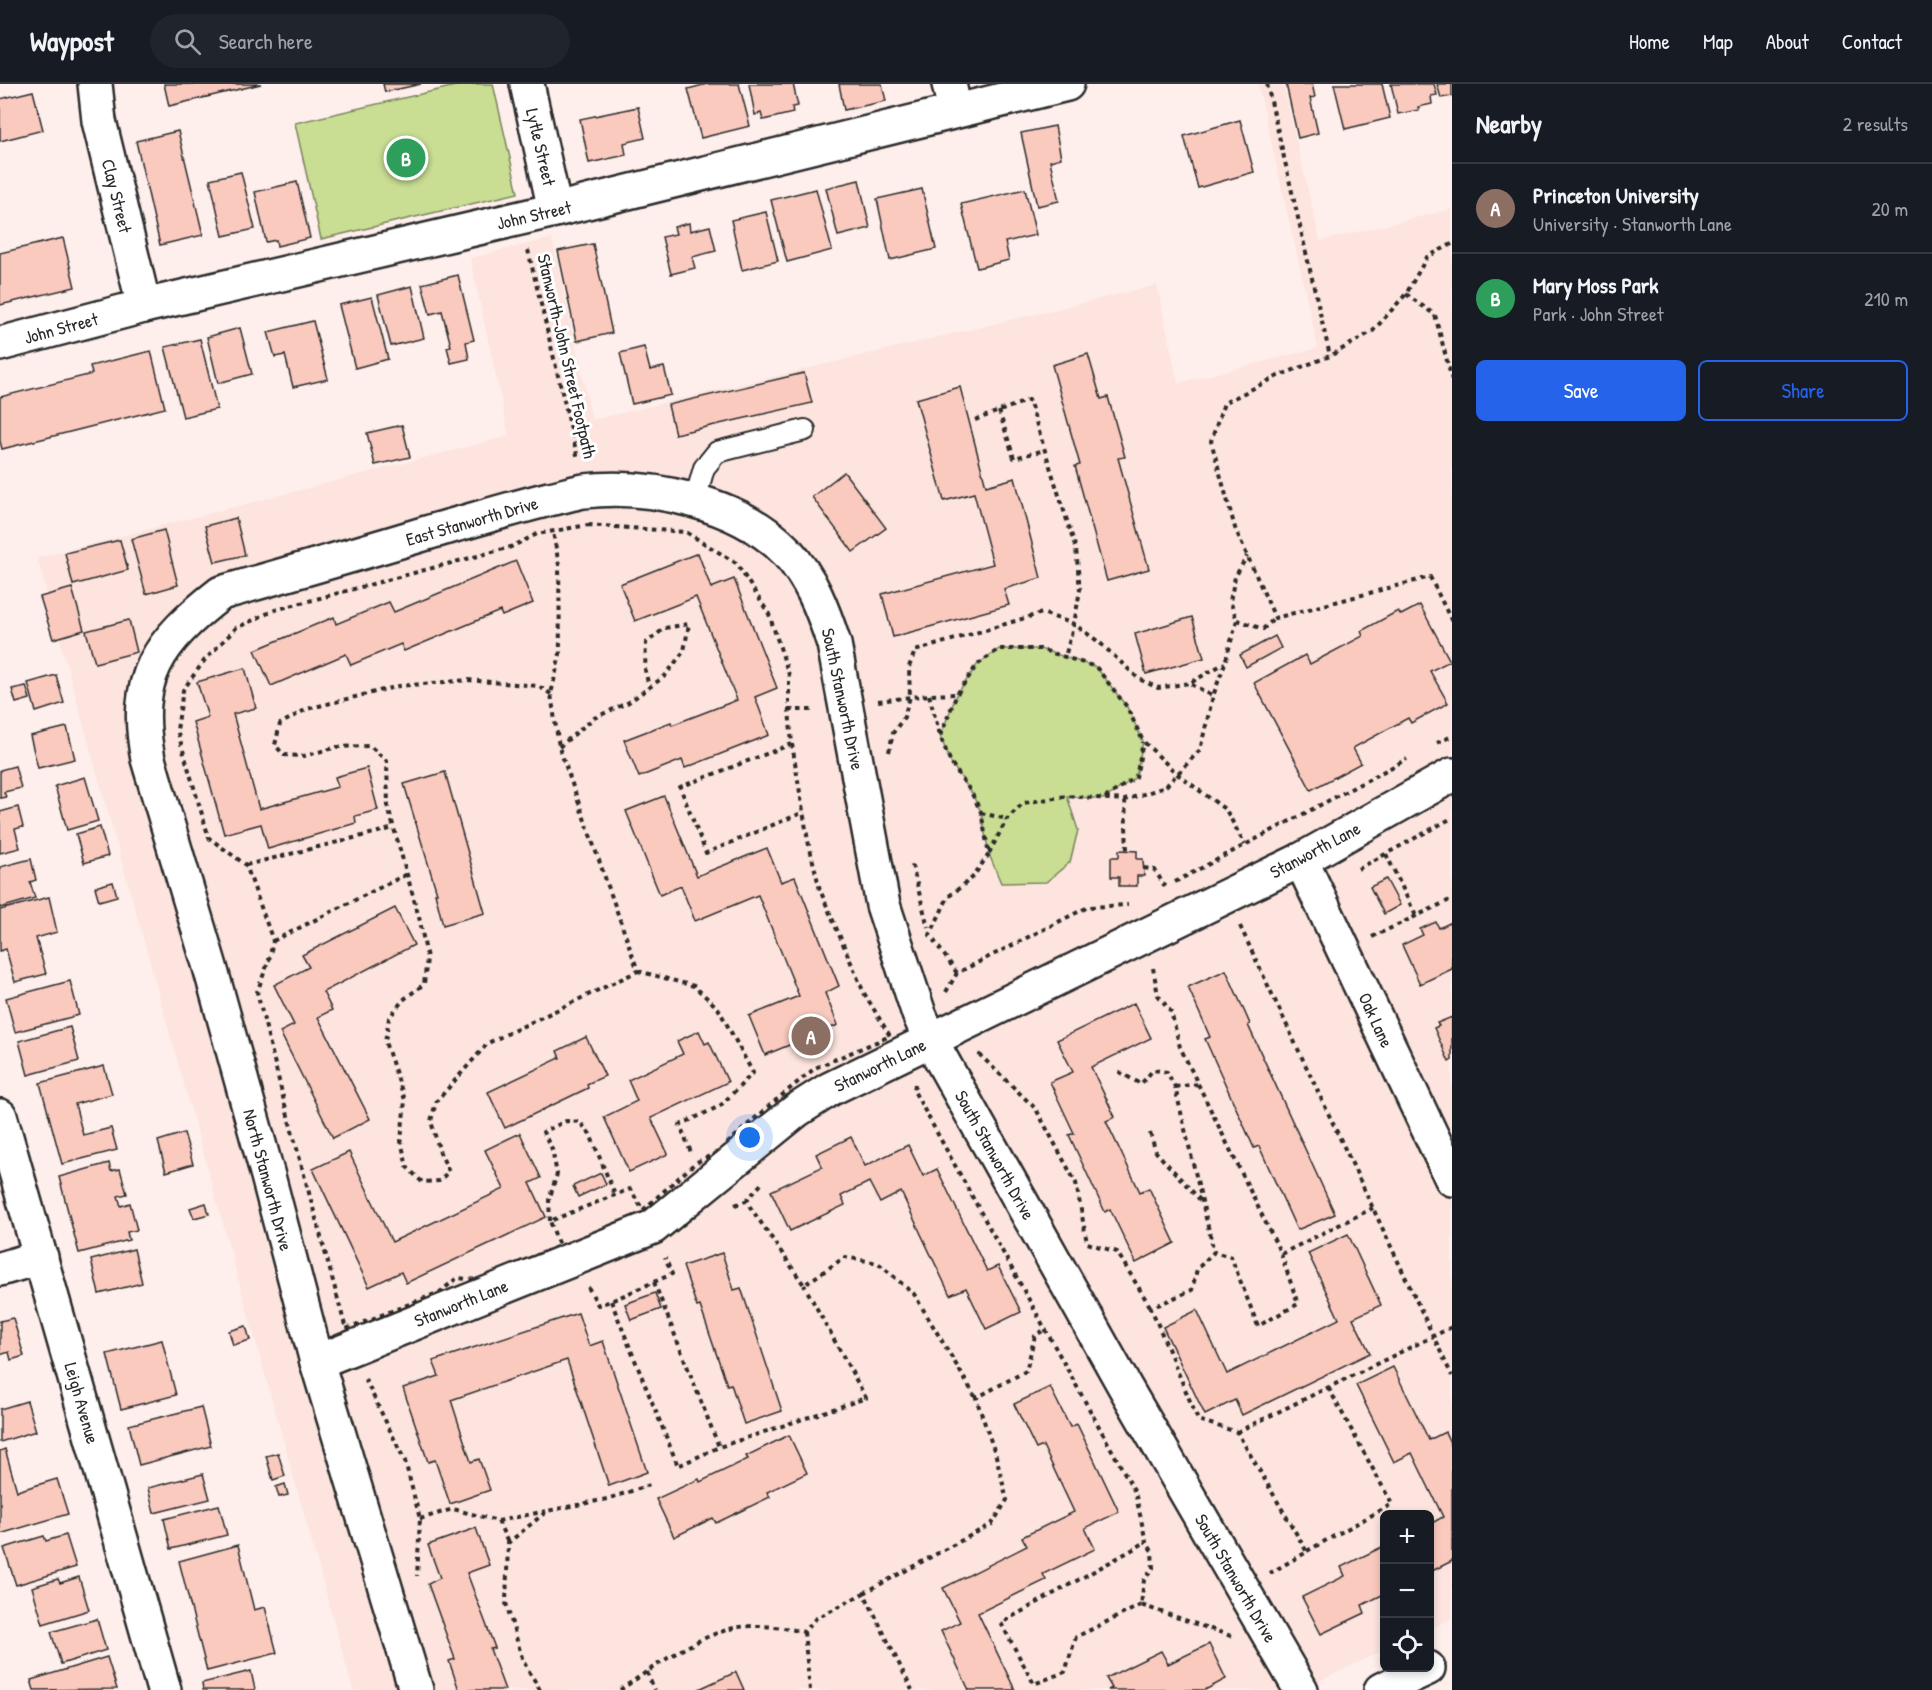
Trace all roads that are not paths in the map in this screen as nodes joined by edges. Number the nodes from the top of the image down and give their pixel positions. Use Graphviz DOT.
graph roads {
  1 [pos="95,84"];
  2 [pos="527,84"];
  3 [pos="1067,84"];
  4 [pos="952,98"];
  5 [pos="555,210"];
  6 [pos="144,306"];
  7 [pos="0,344"];
  8 [pos="805,430"];
  9 [pos="695,501"];
  10 [pos="805,575"];
  11 [pos="153,668"];
  12 [pos="1452,775"];
  13 [pos="1301,860"];
  14 [pos="931,1041"];
  15 [pos="0,1116"];
  16 [pos="1452,1179"];
  17 [pos="41,1257"];
  18 [pos="0,1269"];
  19 [pos="316,1362"];
  20 [pos="1452,1656"];
  21 [pos="1434,1665"];
  22 [pos="1419,1672"];
  23 [pos="164,1690"];
  24 [pos="416,1690"];
  25 [pos="1301,1690"];
  26 [pos="1381,1690"];
  1 -- 6 [label="main road, Clay Street"];
  2 -- 5 [label="main road, Lytle Street"];
  3 -- 4 [label="main road, John Street"];
  4 -- 5 [label="main road, John Street"];
  5 -- 6 [label="main road, John Street"];
  6 -- 7 [label="main road, John Street"];
  8 -- 9 [label="lane"];
  9 -- 10 [label="main road, East Stanworth Drive"];
  9 -- 11 [label="main road, East Stanworth Drive"];
  10 -- 14 [label="main road, South Stanworth Drive"];
  11 -- 19 [label="main road, North Stanworth Drive"];
  12 -- 13 [label="main road, Stanworth Lane"];
  13 -- 14 [label="main road, Stanworth Lane"];
  13 -- 16 [label="main road, Oak Lane"];
  14 -- 19 [label="main road, Stanworth Lane"];
  14 -- 25 [label="main road, South Stanworth Drive"];
  15 -- 17 [label="main road, Leigh Avenue"];
  17 -- 18 [label="main road"];
  17 -- 23 [label="main road, Leigh Avenue"];
  19 -- 24 [label="main road, North Stanworth Drive"];
  20 -- 21 [label="main road"];
  22 -- 26 [label="main road"];
}
